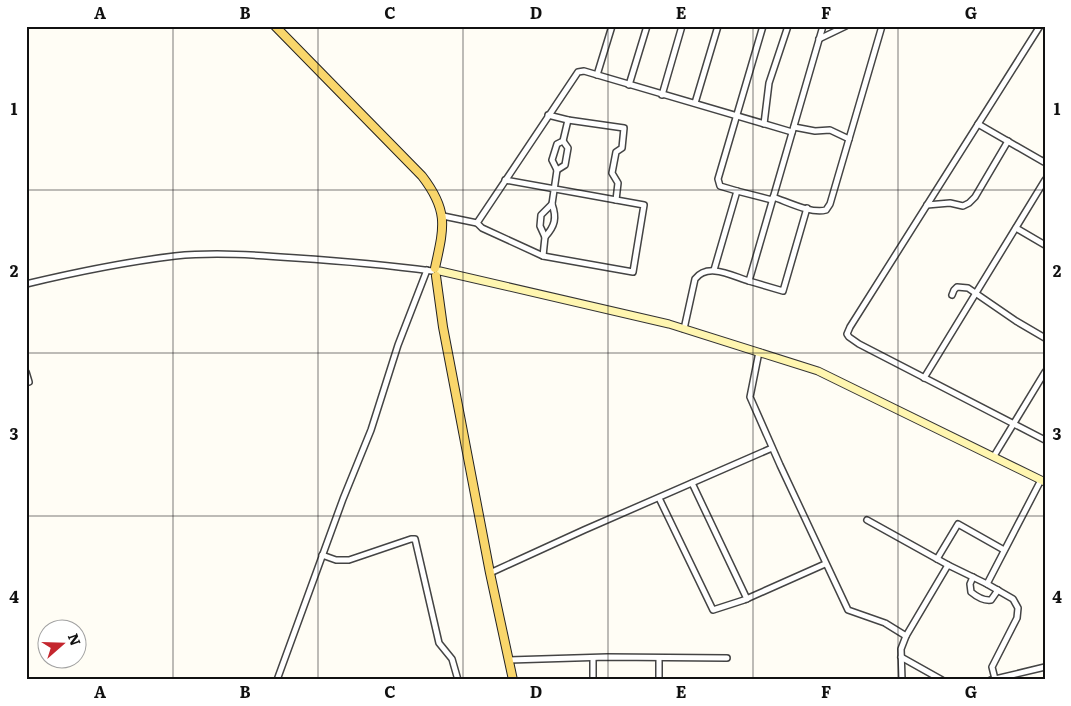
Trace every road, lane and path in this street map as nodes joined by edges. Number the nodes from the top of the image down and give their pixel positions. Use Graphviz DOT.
graph roads {
  1 [pos="275,26"];
  2 [pos="612,26"];
  3 [pos="647,26"];
  4 [pos="682,26"];
  5 [pos="718,26"];
  6 [pos="763,26"];
  7 [pos="788,26"];
  8 [pos="823,26"];
  9 [pos="846,26"];
  10 [pos="882,26"];
  11 [pos="1040,26"];
  12 [pos="819,39"];
  13 [pos="597,75"];
  14 [pos="629,85"];
  15 [pos="662,95"];
  16 [pos="695,103"];
  17 [pos="548,115"];
  18 [pos="738,116"];
  19 [pos="568,120"];
  20 [pos="764,124"];
  21 [pos="978,124"];
  22 [pos="793,130"];
  23 [pos="850,139"];
  24 [pos="563,140"];
  25 [pos="1008,141"];
  26 [pos="1044,162"];
  27 [pos="557,170"];
  28 [pos="505,180"];
  29 [pos="1045,180"];
  30 [pos="554,189"];
  31 [pos="737,191"];
  32 [pos="773,198"];
  33 [pos="616,200"];
  34 [pos="552,204"];
  35 [pos="927,205"];
  36 [pos="807,208"];
  37 [pos="443,216"];
  38 [pos="477,223"];
  39 [pos="1016,228"];
  40 [pos="545,237"];
  41 [pos="1045,245"];
  42 [pos="543,256"];
  43 [pos="714,270"];
  44 [pos="434,271"];
  45 [pos="749,281"];
  46 [pos="26,284"];
  47 [pos="975,293"];
  48 [pos="952,295"];
  49 [pos="684,328"];
  50 [pos="1045,338"];
  51 [pos="759,352"];
  52 [pos="26,372"];
  53 [pos="1045,372"];
  54 [pos="924,378"];
  55 [pos="29,382"];
  56 [pos="1014,424"];
  57 [pos="1045,440"];
  58 [pos="772,448"];
  59 [pos="994,456"];
  60 [pos="1043,481"];
  61 [pos="692,483"];
  62 [pos="659,498"];
  63 [pos="868,520"];
  64 [pos="1004,550"];
  65 [pos="322,555"];
  66 [pos="938,559"];
  67 [pos="825,564"];
  68 [pos="948,565"];
  69 [pos="490,573"];
  70 [pos="973,577"];
  71 [pos="987,584"];
  72 [pos="998,590"];
  73 [pos="747,598"];
  74 [pos="906,636"];
  75 [pos="901,657"];
  76 [pos="593,658"];
  77 [pos="660,658"];
  78 [pos="727,658"];
  79 [pos="509,660"];
  80 [pos="1045,667"];
  81 [pos="993,679"];
  82 [pos="276,680"];
  83 [pos="458,680"];
  84 [pos="513,680"];
  85 [pos="593,680"];
  86 [pos="659,680"];
  87 [pos="902,680"];
  88 [pos="942,680"];
  1 -- 37 [label="main road"];
  2 -- 13 [label="street"];
  3 -- 14 [label="street"];
  4 -- 15 [label="street"];
  5 -- 16 [label="street"];
  6 -- 18 [label="street"];
  7 -- 20 [label="street"];
  8 -- 12 [label="street"];
  9 -- 12 [label="street"];
  10 -- 23 [label="street"];
  11 -- 21 [label="street"];
  12 -- 22 [label="street"];
  13 -- 14 [label="street"];
  13 -- 17 [label="street"];
  14 -- 15 [label="street"];
  15 -- 16 [label="street"];
  16 -- 18 [label="street"];
  17 -- 19 [label="street"];
  17 -- 28 [label="street"];
  18 -- 20 [label="street"];
  18 -- 31 [label="street"];
  19 -- 24 [label="street"];
  19 -- 33 [label="street"];
  20 -- 22 [label="street"];
  21 -- 25 [label="street"];
  21 -- 35 [label="street"];
  22 -- 23 [label="street"];
  22 -- 32 [label="street"];
  23 -- 36 [label="street"];
  24 -- 27 [label="street"];
  24 -- 27 [label="street"];
  25 -- 26 [label="street"];
  25 -- 35 [label="street"];
  27 -- 30 [label="street"];
  28 -- 30 [label="street"];
  28 -- 38 [label="street"];
  29 -- 39 [label="street"];
  30 -- 33 [label="street"];
  30 -- 34 [label="street"];
  31 -- 32 [label="street"];
  31 -- 43 [label="street"];
  32 -- 36 [label="street"];
  32 -- 45 [label="street"];
  33 -- 42 [label="street"];
  34 -- 40 [label="street"];
  34 -- 40 [label="street"];
  35 -- 54 [label="street"];
  36 -- 45 [label="street"];
  37 -- 38 [label="street"];
  37 -- 44 [label="main road"];
  38 -- 42 [label="street"];
  39 -- 41 [label="street"];
  39 -- 47 [label="street"];
  40 -- 42 [label="street"];
  43 -- 45 [label="street"];
  43 -- 49 [label="street"];
  44 -- 46 [label="street"];
  44 -- 49 [label="street"];
  44 -- 65 [label="street"];
  44 -- 69 [label="main road"];
  47 -- 48 [label="street"];
  47 -- 50 [label="street"];
  47 -- 54 [label="street"];
  49 -- 51 [label="street"];
  51 -- 58 [label="street"];
  51 -- 59 [label="street"];
  52 -- 55 [label="street"];
  53 -- 56 [label="street"];
  54 -- 56 [label="street"];
  56 -- 57 [label="street"];
  56 -- 59 [label="street"];
  58 -- 61 [label="street"];
  58 -- 67 [label="street"];
  59 -- 60 [label="street"];
  60 -- 64 [label="street"];
  61 -- 62 [label="street"];
  61 -- 73 [label="street"];
  62 -- 69 [label="street"];
  62 -- 73 [label="street"];
  63 -- 66 [label="street"];
  64 -- 66 [label="street"];
  64 -- 71 [label="street"];
  65 -- 82 [label="street"];
  65 -- 83 [label="street"];
  66 -- 68 [label="street"];
  67 -- 73 [label="street"];
  67 -- 74 [label="street"];
  68 -- 70 [label="street"];
  68 -- 74 [label="street"];
  69 -- 79 [label="main road"];
  70 -- 71 [label="street"];
  70 -- 72 [label="street"];
  71 -- 72 [label="street"];
  72 -- 81 [label="street"];
  74 -- 75 [label="street"];
  75 -- 87 [label="street"];
  75 -- 88 [label="street"];
  76 -- 77 [label="street"];
  76 -- 79 [label="street"];
  76 -- 85 [label="street"];
  77 -- 78 [label="street"];
  77 -- 86 [label="street"];
  79 -- 84 [label="main road"];
  80 -- 81 [label="street"];
}
